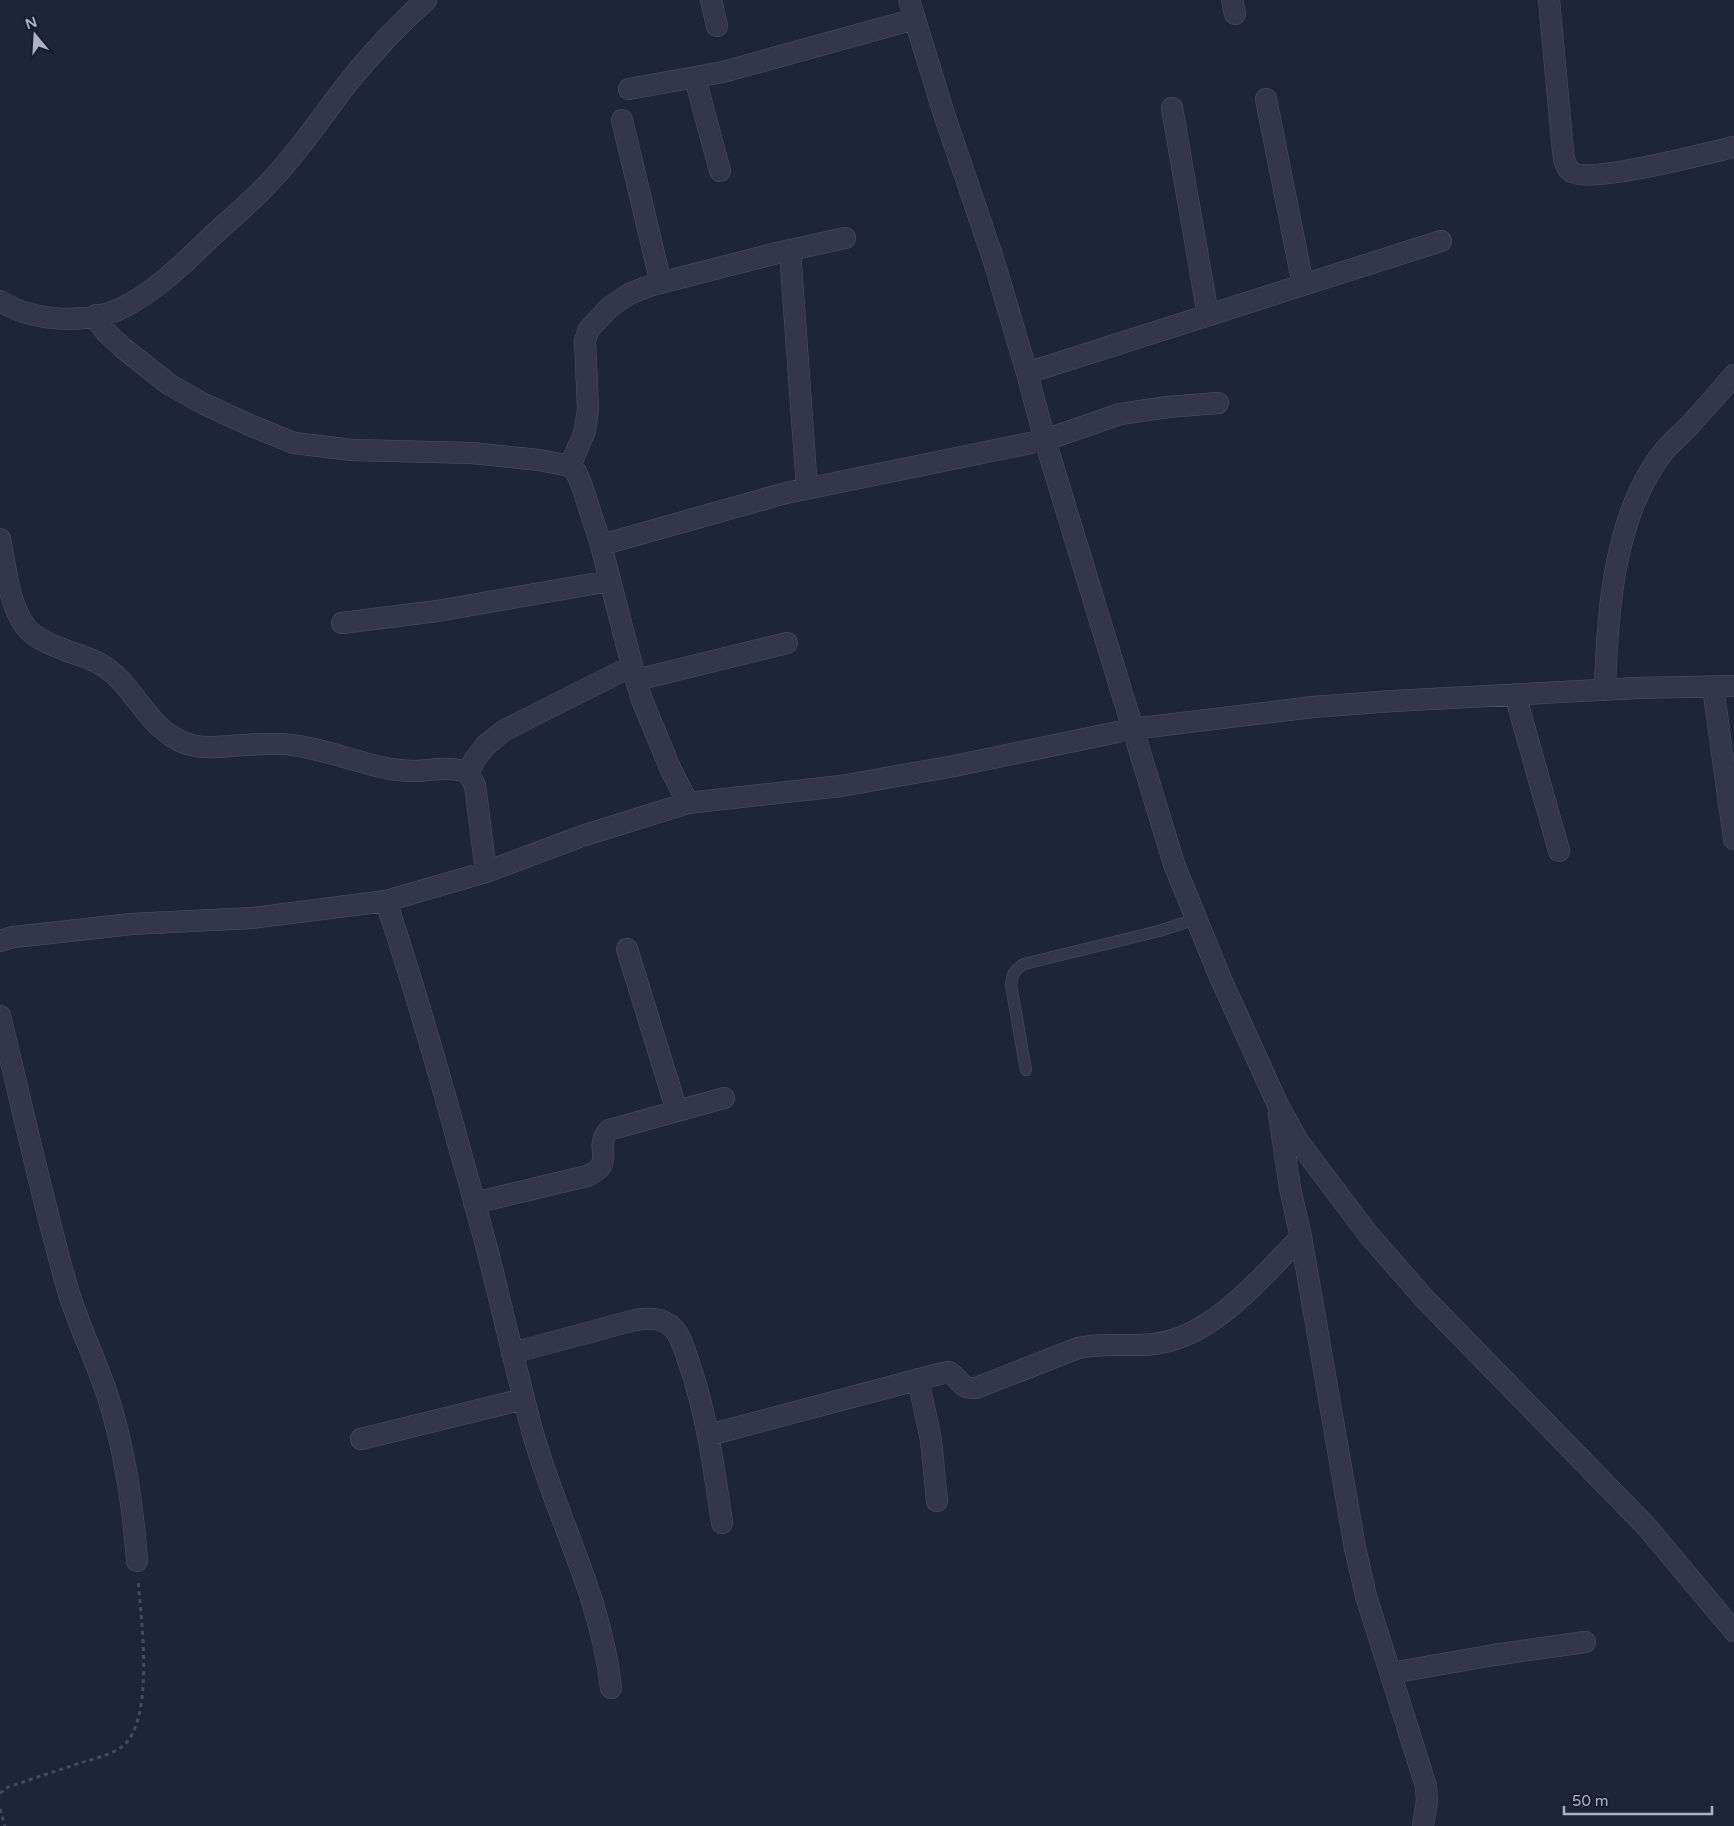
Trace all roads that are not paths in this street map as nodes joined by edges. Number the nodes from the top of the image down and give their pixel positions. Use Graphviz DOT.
graph roads {
  1 [pos="426,0"];
  2 [pos="711,0"];
  3 [pos="1549,0"];
  4 [pos="912,9"];
  5 [pos="717,26"];
  6 [pos="695,78"];
  7 [pos="629,89"];
  8 [pos="1266,99"];
  9 [pos="1172,108"];
  10 [pos="622,120"];
  11 [pos="1734,147"];
  12 [pos="720,171"];
  13 [pos="845,238"];
  14 [pos="1441,241"];
  15 [pos="790,251"];
  16 [pos="661,283"];
  17 [pos="1303,285"];
  18 [pos="0,301"];
  19 [pos="96,315"];
  20 [pos="1208,315"];
  21 [pos="1027,373"];
  22 [pos="1734,375"];
  23 [pos="1218,403"];
  24 [pos="1045,440"];
  25 [pos="570,466"];
  26 [pos="807,488"];
  27 [pos="0,539"];
  28 [pos="600,545"];
  29 [pos="610,581"];
  30 [pos="342,623"];
  31 [pos="787,643"];
  32 [pos="634,673"];
  33 [pos="1724,686"];
  34 [pos="1604,690"];
  35 [pos="1515,694"];
  36 [pos="1132,729"];
  37 [pos="468,774"];
  38 [pos="688,803"];
  39 [pos="1734,839"];
  40 [pos="1558,851"];
  41 [pos="486,872"];
  42 [pos="386,901"];
  43 [pos="1196,919"];
  44 [pos="0,941"];
  45 [pos="627,950"];
  46 [pos="0,1016"];
  47 [pos="1026,1070"];
  48 [pos="724,1098"];
  49 [pos="1278,1104"];
  50 [pos="677,1111"];
  51 [pos="474,1203"];
  52 [pos="1301,1237"];
  53 [pos="512,1353"];
  54 [pos="918,1379"];
  55 [pos="524,1398"];
  56 [pos="709,1435"];
  57 [pos="362,1439"];
  58 [pos="936,1501"];
  59 [pos="722,1523"];
  60 [pos="137,1561"];
  61 [pos="1734,1632"];
  62 [pos="1585,1642"];
  63 [pos="1390,1672"];
  64 [pos="611,1688"];
  65 [pos="1423,1826"];
  1 -- 19 [label="street"];
  2 -- 5 [label="street"];
  3 -- 11 [label="street"];
  4 -- 6 [label="street"];
  4 -- 21 [label="street"];
  6 -- 7 [label="street"];
  6 -- 12 [label="street"];
  8 -- 17 [label="street"];
  9 -- 20 [label="street"];
  10 -- 16 [label="street"];
  13 -- 15 [label="street"];
  14 -- 17 [label="street"];
  15 -- 16 [label="street"];
  15 -- 26 [label="street"];
  16 -- 25 [label="street"];
  17 -- 20 [label="street"];
  18 -- 19 [label="street"];
  19 -- 25 [label="street"];
  20 -- 21 [label="street"];
  21 -- 24 [label="street"];
  22 -- 34 [label="street"];
  23 -- 24 [label="street"];
  24 -- 26 [label="street"];
  24 -- 36 [label="street"];
  25 -- 28 [label="street"];
  26 -- 28 [label="street"];
  27 -- 37 [label="street"];
  28 -- 29 [label="street"];
  29 -- 30 [label="street"];
  29 -- 32 [label="street"];
  31 -- 32 [label="street"];
  32 -- 37 [label="street"];
  32 -- 38 [label="street"];
  33 -- 34 [label="street"];
  33 -- 39 [label="street"];
  34 -- 35 [label="street"];
  35 -- 36 [label="street"];
  35 -- 40 [label="street"];
  36 -- 38 [label="street"];
  36 -- 43 [label="street"];
  37 -- 41 [label="street"];
  38 -- 41 [label="street"];
  41 -- 42 [label="street"];
  42 -- 44 [label="street"];
  42 -- 51 [label="street"];
  43 -- 47 [label="lane"];
  43 -- 49 [label="street"];
  45 -- 50 [label="street"];
  46 -- 60 [label="street"];
  48 -- 50 [label="street"];
  49 -- 52 [label="street"];
  49 -- 61 [label="street"];
  50 -- 51 [label="street"];
  51 -- 53 [label="street"];
  52 -- 54 [label="street"];
  52 -- 63 [label="street"];
  53 -- 55 [label="street"];
  53 -- 56 [label="street"];
  54 -- 56 [label="street"];
  54 -- 58 [label="street"];
  55 -- 57 [label="street"];
  55 -- 64 [label="street"];
  56 -- 59 [label="street"];
  62 -- 63 [label="street"];
  63 -- 65 [label="street"];
}
